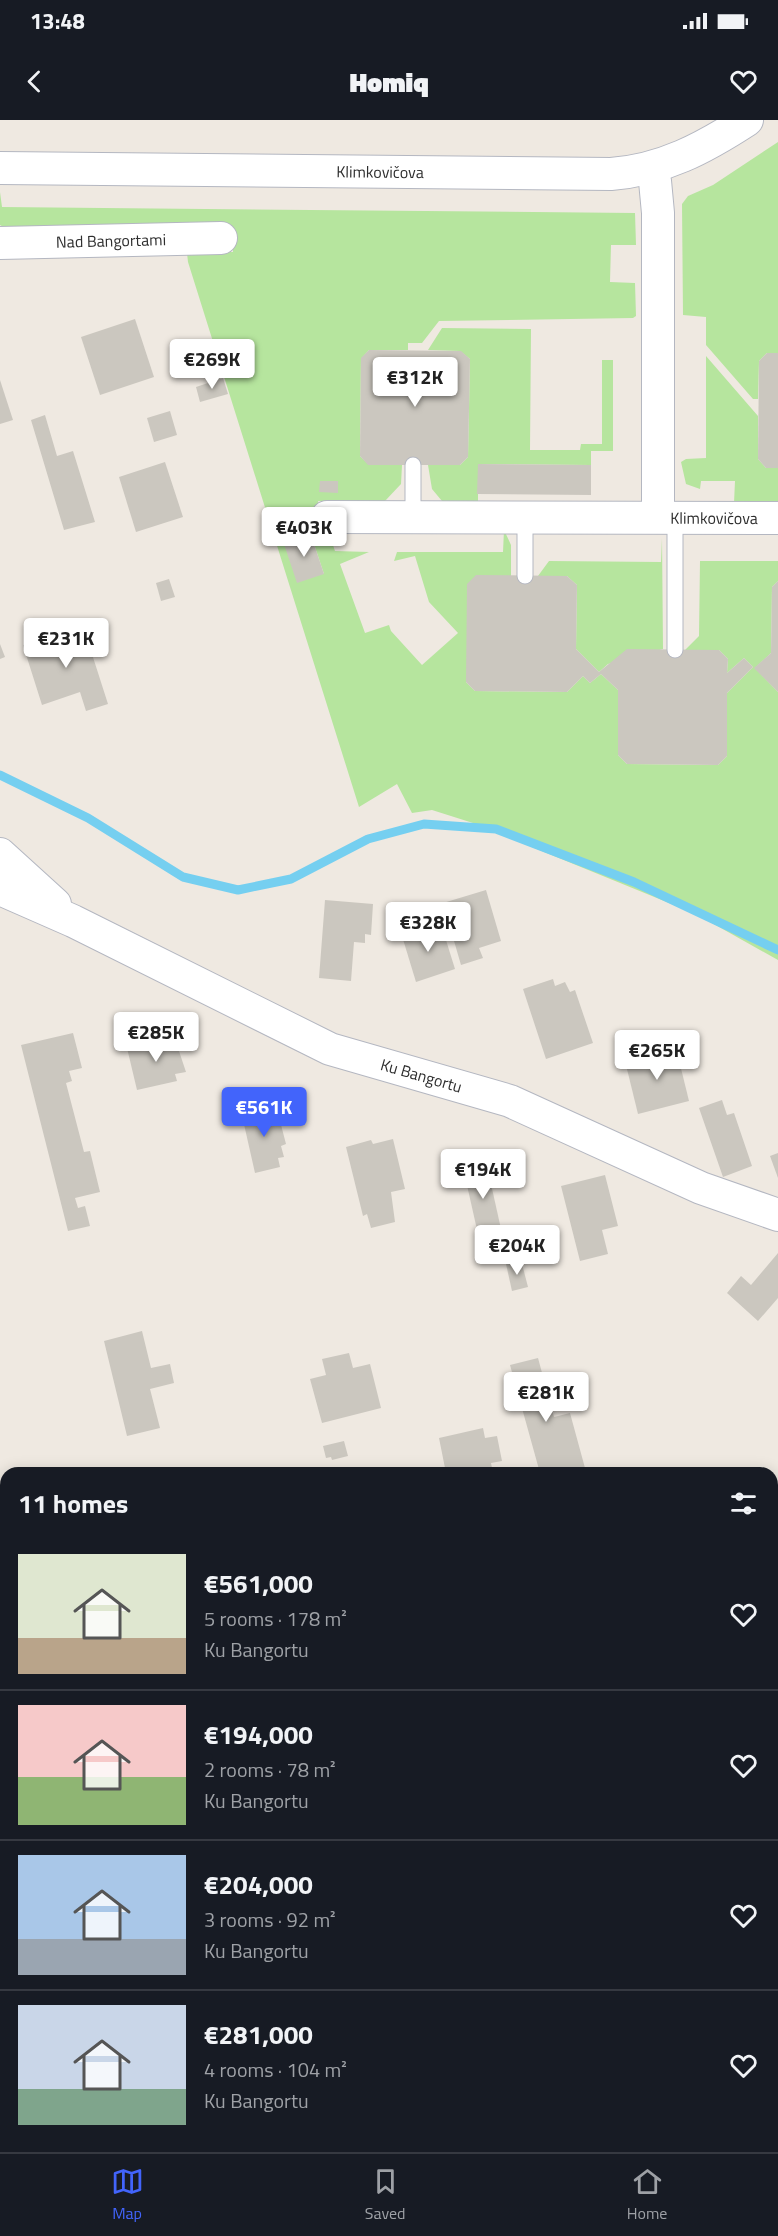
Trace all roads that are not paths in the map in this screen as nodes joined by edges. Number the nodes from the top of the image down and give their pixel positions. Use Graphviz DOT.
graph roads {
  1 [pos="747,120"];
  2 [pos="0,168"];
  3 [pos="648,169"];
  4 [pos="221,238"];
  5 [pos="0,243"];
  6 [pos="413,465"];
  7 [pos="327,517"];
  8 [pos="413,517"];
  9 [pos="525,517"];
  10 [pos="667,517"];
  11 [pos="778,518"];
  12 [pos="525,576"];
  13 [pos="675,650"];
  14 [pos="0,854"];
  15 [pos="0,889"];
  16 [pos="73,921"];
  17 [pos="778,1215"];
  1 -- 3 [label="street, Klimkovičova"];
  2 -- 3 [label="street, Klimkovičova"];
  3 -- 10 [label="street"];
  4 -- 5 [label="street, Nad Bangortami"];
  6 -- 8 [label="lane"];
  7 -- 8 [label="street, Klimkovičova"];
  8 -- 9 [label="street, Klimkovičova"];
  9 -- 10 [label="street, Klimkovičova"];
  9 -- 12 [label="lane"];
  10 -- 11 [label="street, Klimkovičova"];
  10 -- 13 [label="lane"];
  14 -- 16 [label="street, Ku Bangortu"];
  15 -- 16 [label="street, Ku Bangortu"];
  16 -- 17 [label="street, Ku Bangortu"];
}
